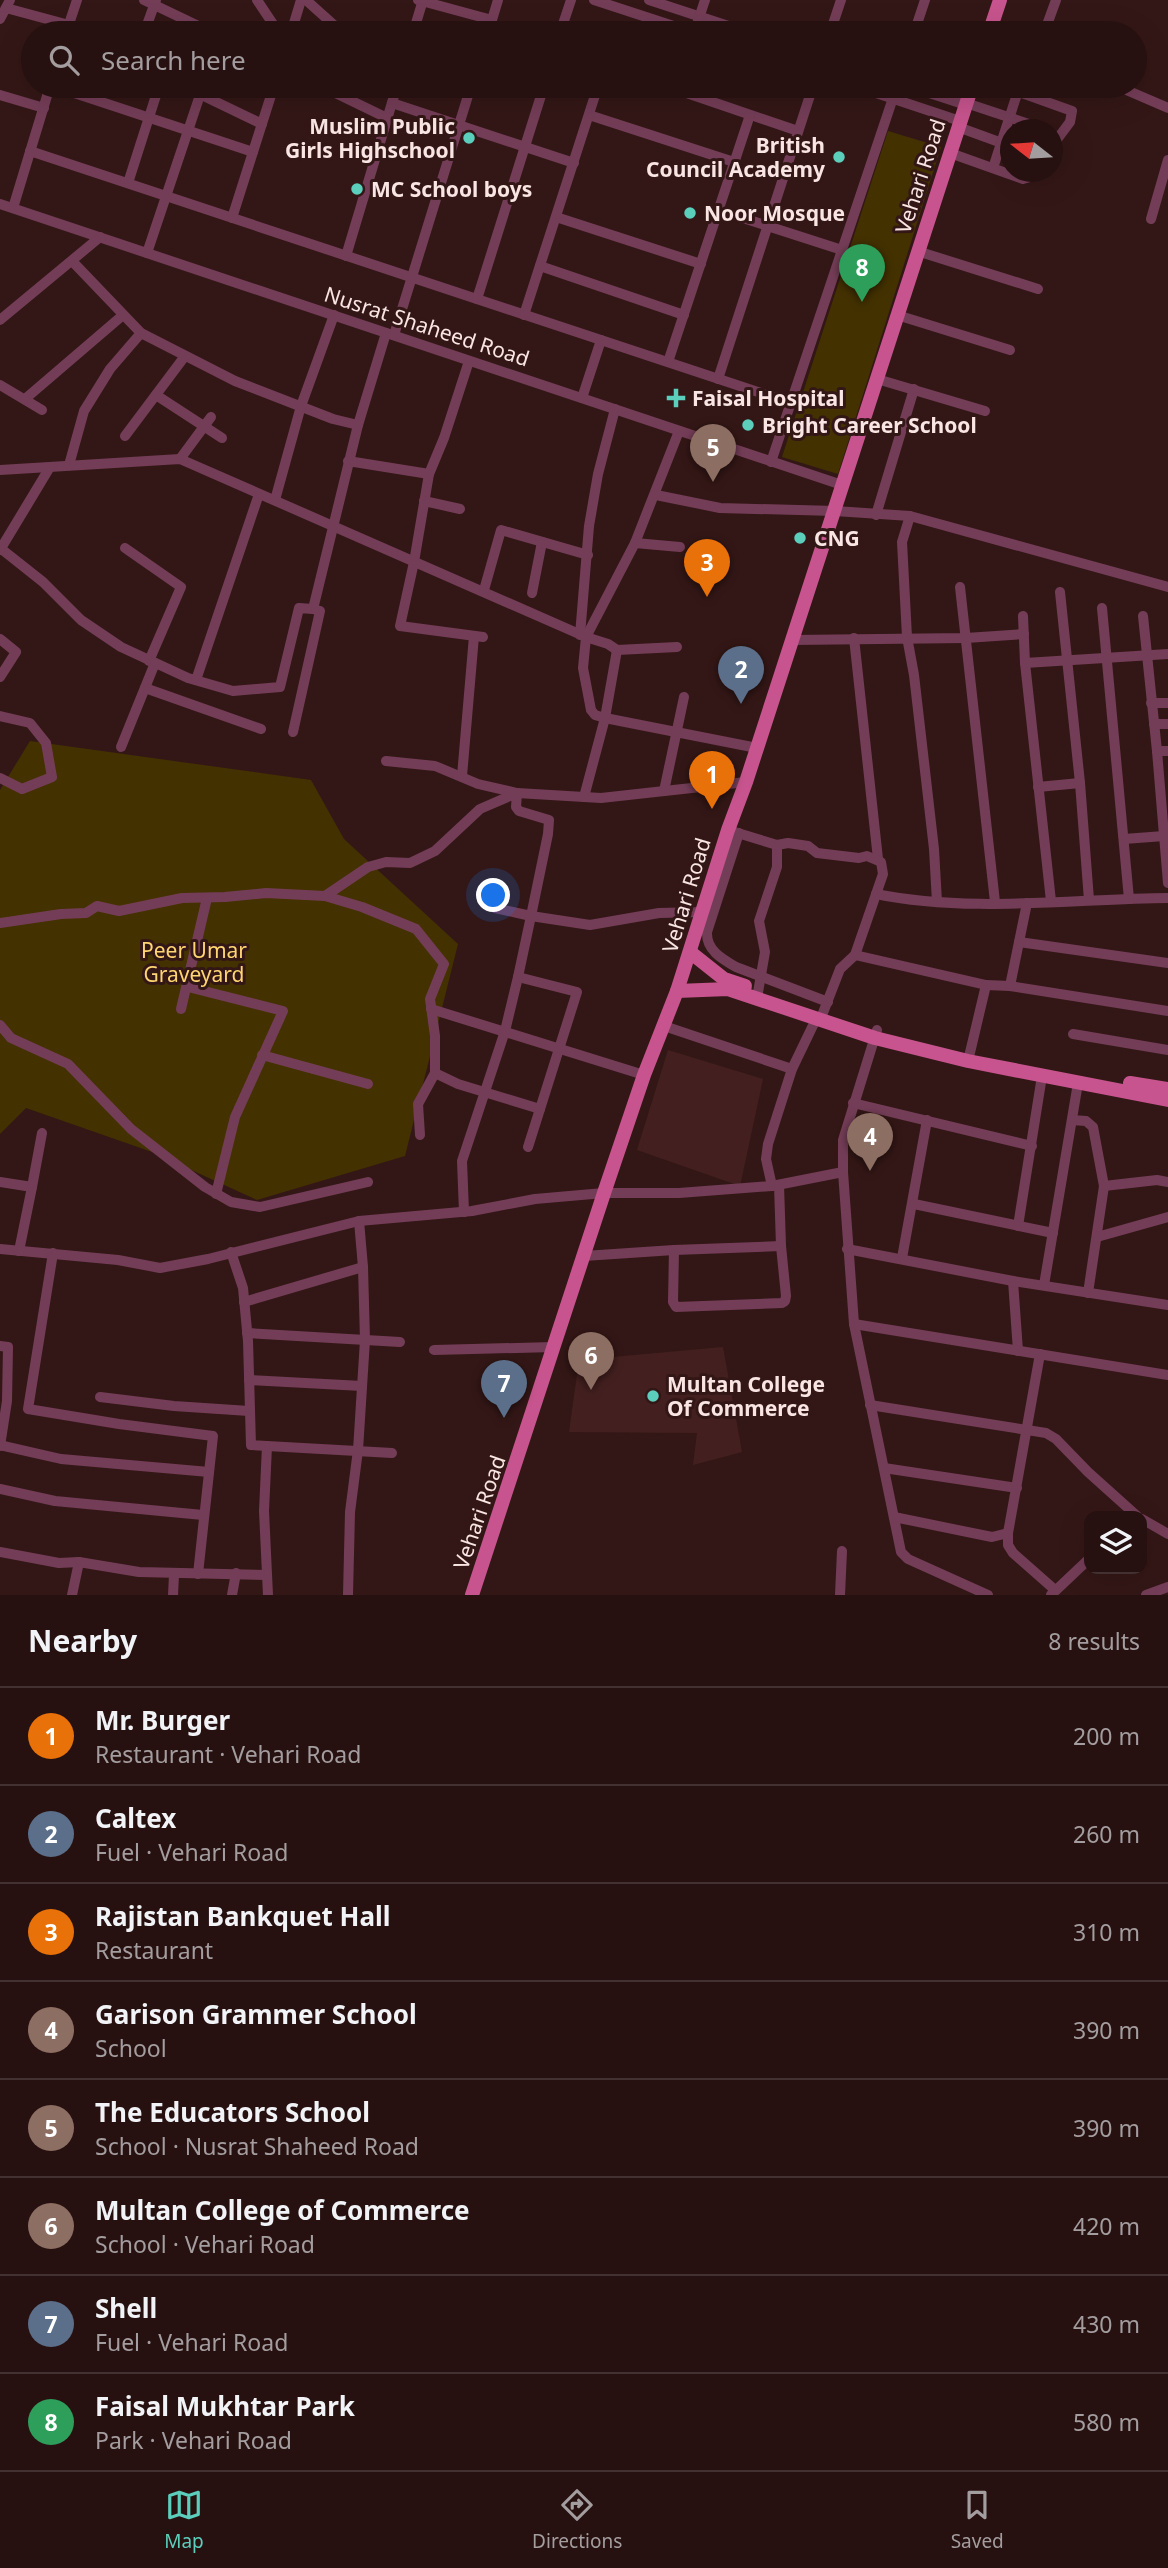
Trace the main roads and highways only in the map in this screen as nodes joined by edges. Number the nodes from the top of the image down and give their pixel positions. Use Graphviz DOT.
graph roads {
  1 [pos="1000,0"];
  2 [pos="993,21"];
  3 [pos="968,98"];
  4 [pos="690,952"];
  5 [pos="677,991"];
  6 [pos="758,994"];
  7 [pos="969,1057"];
  8 [pos="1168,1089"];
  9 [pos="1168,1100"];
  10 [pos="472,1595"];
  1 -- 2 [label="main road"];
  3 -- 4 [label="main road, Vehari Road"];
  4 -- 5 [label="main road, Vehari Road"];
  4 -- 6 [label="main road"];
  5 -- 6 [label="main road"];
  5 -- 10 [label="main road, Vehari Road"];
  6 -- 7 [label="main road"];
  7 -- 8 [label="main road"];
  7 -- 9 [label="main road"];
}
